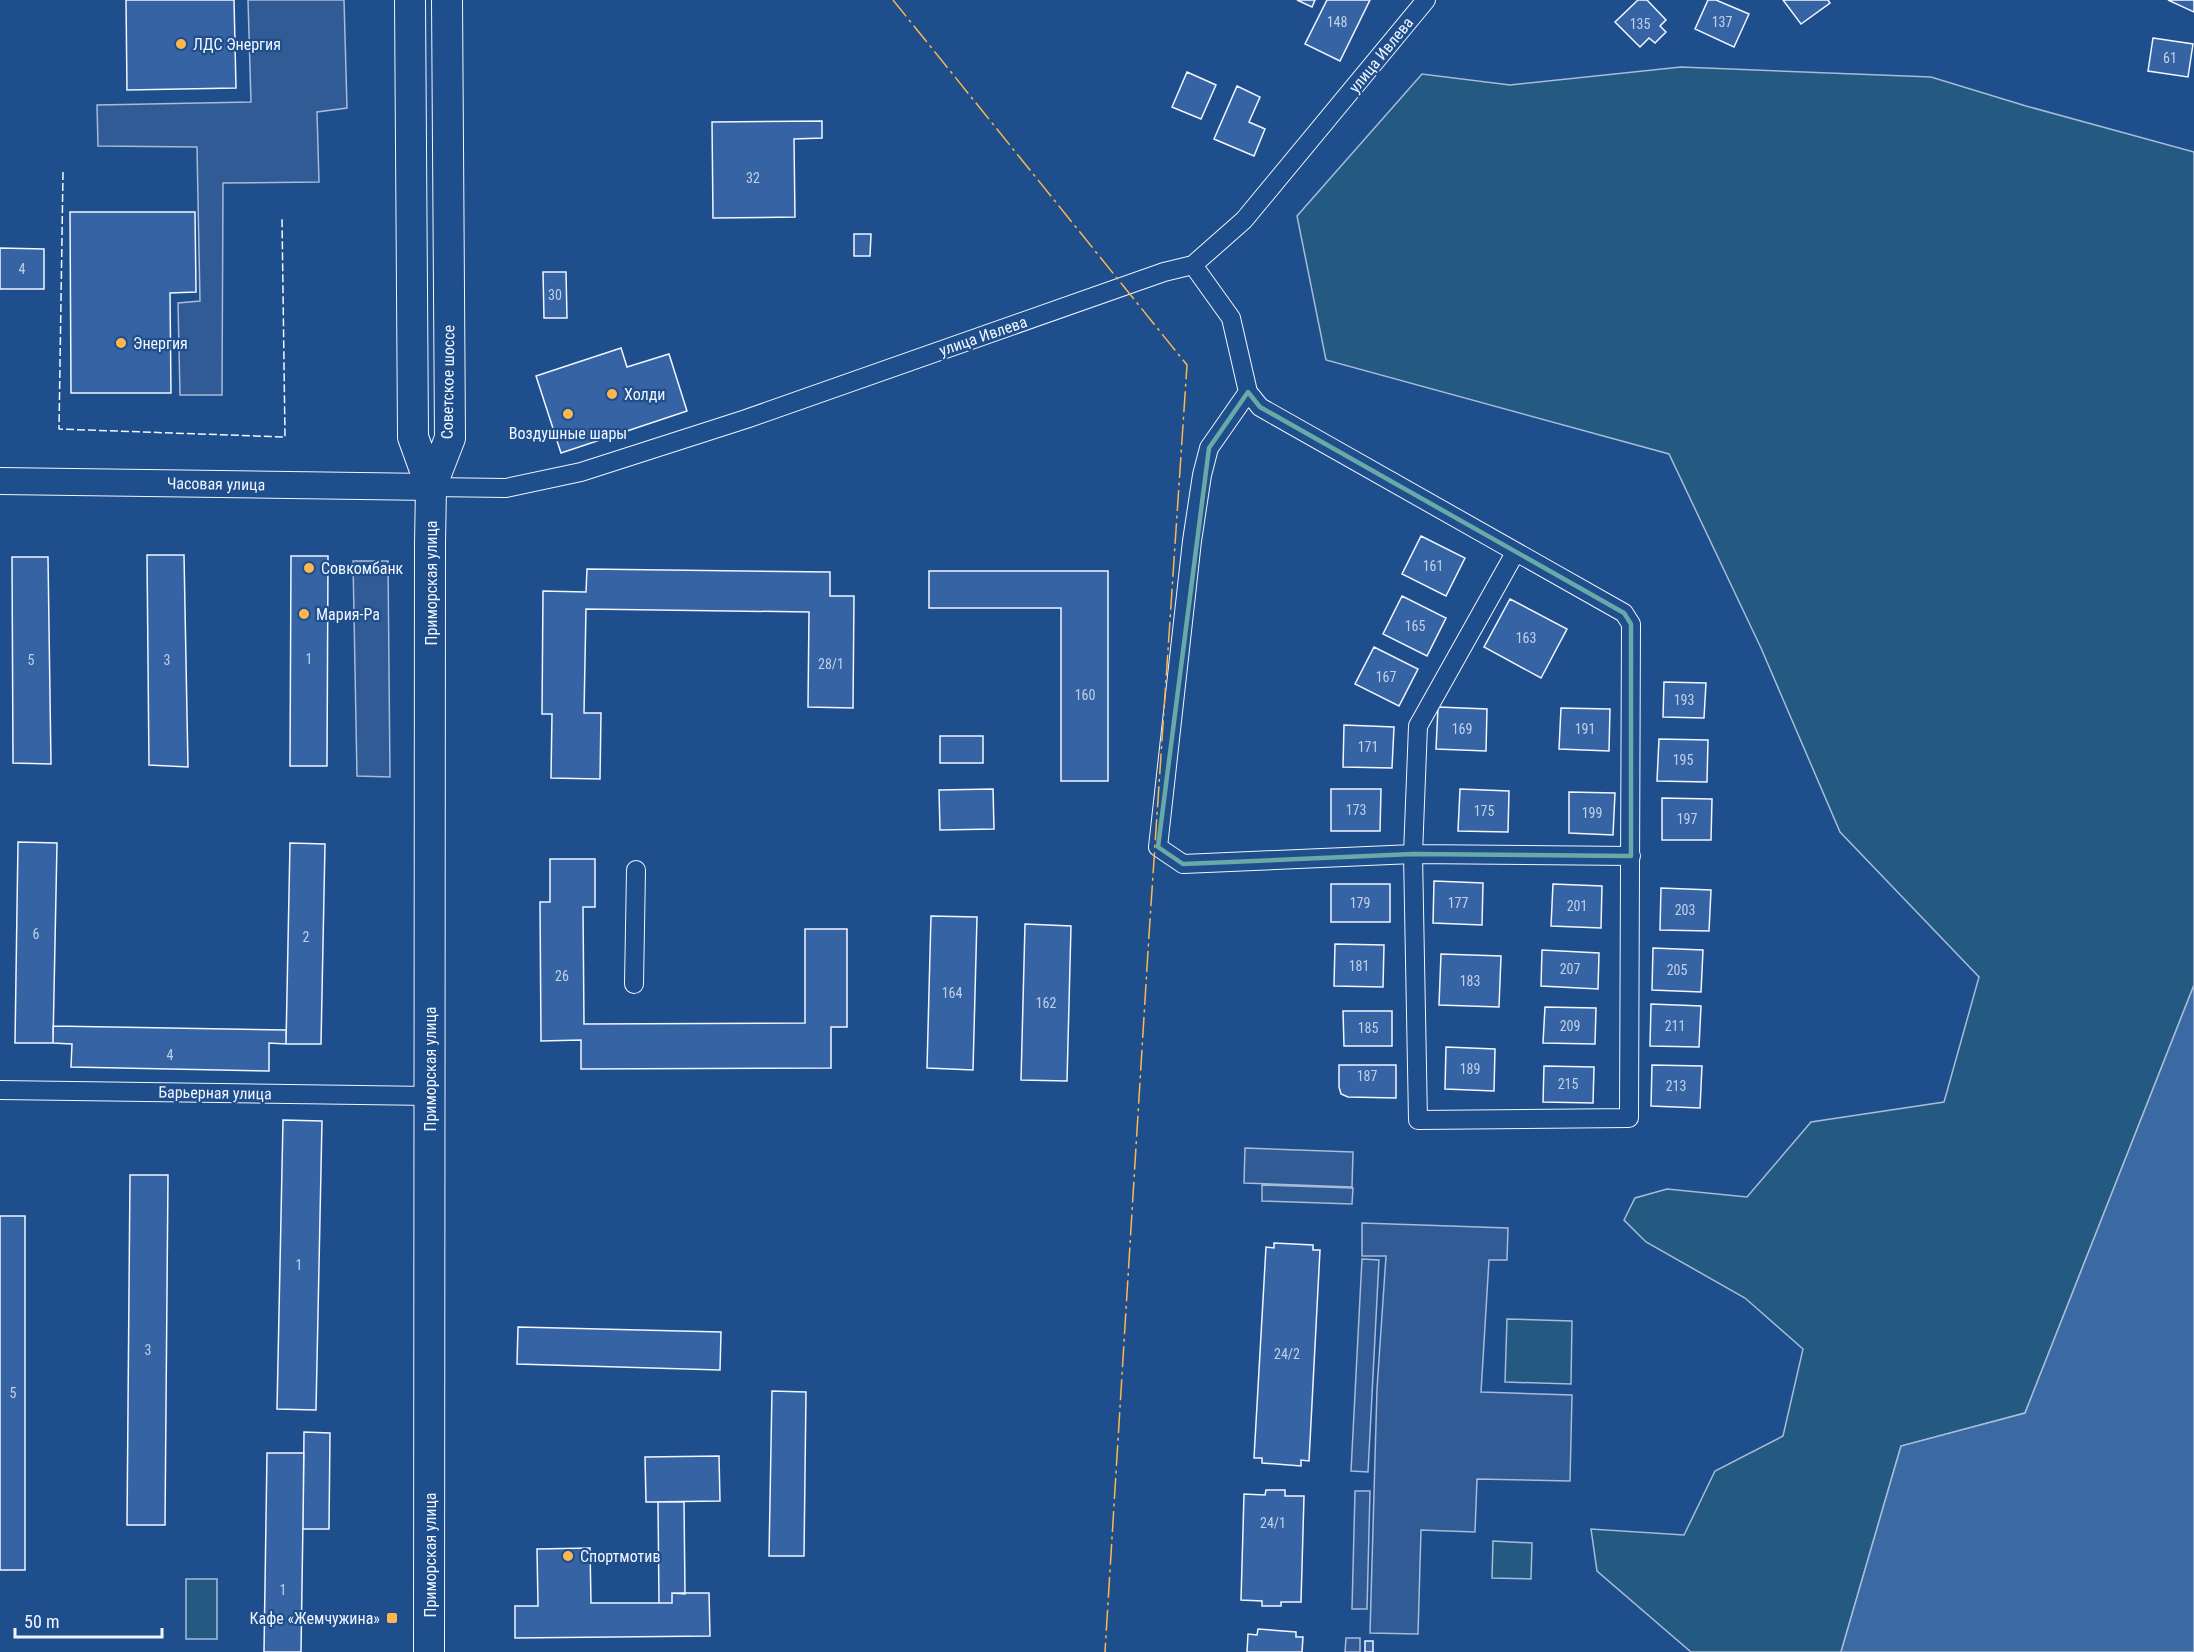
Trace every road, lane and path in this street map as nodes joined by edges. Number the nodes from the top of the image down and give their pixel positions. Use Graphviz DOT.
graph roads {
  1 [pos="410,0"];
  2 [pos="447,0"];
  3 [pos="1424,1"];
  4 [pos="1193,265"];
  5 [pos="1248,393"];
  6 [pos="0,481"];
  7 [pos="431,487"];
  8 [pos="1515,553"];
  9 [pos="1413,854"];
  10 [pos="1631,856"];
  11 [pos="636,870"];
  12 [pos="634,984"];
  13 [pos="0,1090"];
  14 [pos="430,1096"];
  15 [pos="429,1652"];
  1 -- 7 [label="highway, Советское шоссе"];
  2 -- 7 [label="highway, Советское шоссе"];
  3 -- 4 [label="street, улица Ивлева"];
  4 -- 5 [label="street"];
  4 -- 7 [label="street, улица Ивлева"];
  5 -- 8 [label="street"];
  5 -- 9 [label="street"];
  6 -- 7 [label="main road, Часовая улица"];
  7 -- 14 [label="highway, Приморская улица"];
  8 -- 9 [label="street"];
  8 -- 10 [label="street"];
  9 -- 10 [label="street"];
  9 -- 10 [label="street"];
  11 -- 12 [label="street"];
  13 -- 14 [label="street, Барьерная улица"];
  14 -- 15 [label="highway, Приморская улица"];
}
